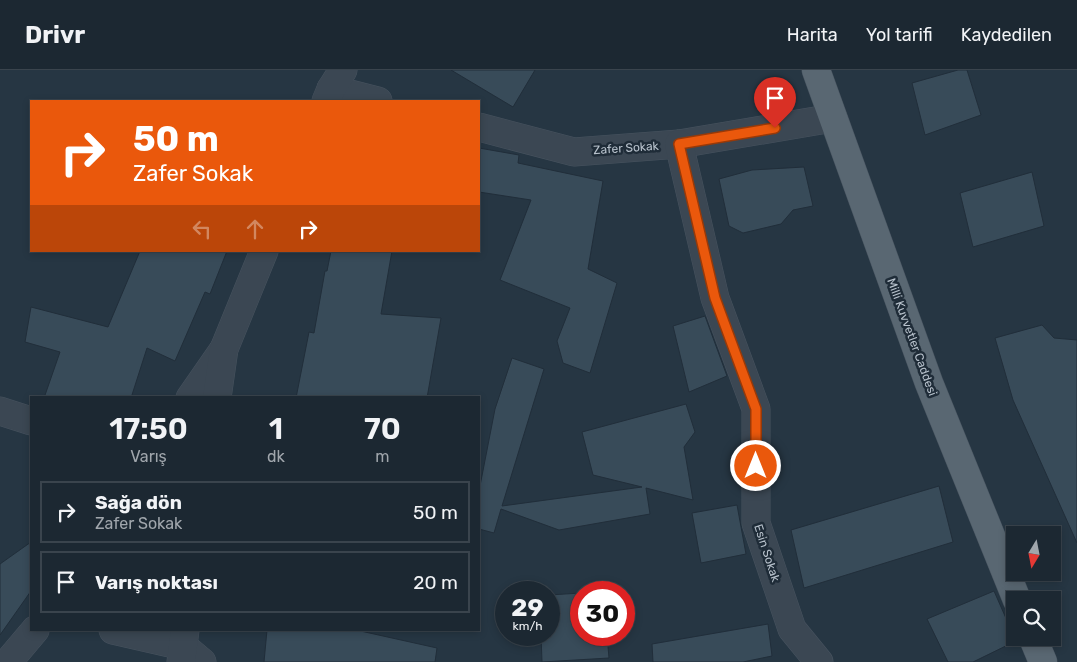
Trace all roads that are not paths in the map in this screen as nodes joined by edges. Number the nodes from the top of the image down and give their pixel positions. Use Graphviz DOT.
graph roads {
  1 [pos="816,70"];
  2 [pos="333,87"];
  3 [pos="375,100"];
  4 [pos="833,118"];
  5 [pos="480,127"];
  6 [pos="679,144"];
  7 [pos="264,252"];
  8 [pos="224,349"];
  9 [pos="191,396"];
  10 [pos="217,396"];
  11 [pos="0,411"];
  12 [pos="30,421"];
  13 [pos="1013,591"];
  14 [pos="34,631"];
  15 [pos="117,631"];
  16 [pos="1035,646"];
  17 [pos="188,650"];
  18 [pos="8,662"];
  19 [pos="819,662"];
  20 [pos="1042,662"];
  1 -- 4 [label="main road, Milli Kuvvetler Caddesi"];
  2 -- 3 [label="street"];
  4 -- 6 [label="street, Zafer Sokak"];
  4 -- 13 [label="main road, Milli Kuvvetler Caddesi"];
  5 -- 6 [label="street, Zafer Sokak"];
  6 -- 19 [label="street, Esin Sokak"];
  7 -- 8 [label="street"];
  8 -- 9 [label="street"];
  8 -- 10 [label="street"];
  11 -- 12 [label="street"];
  14 -- 18 [label="street"];
  15 -- 17 [label="street"];
  16 -- 20 [label="main road"];
}
